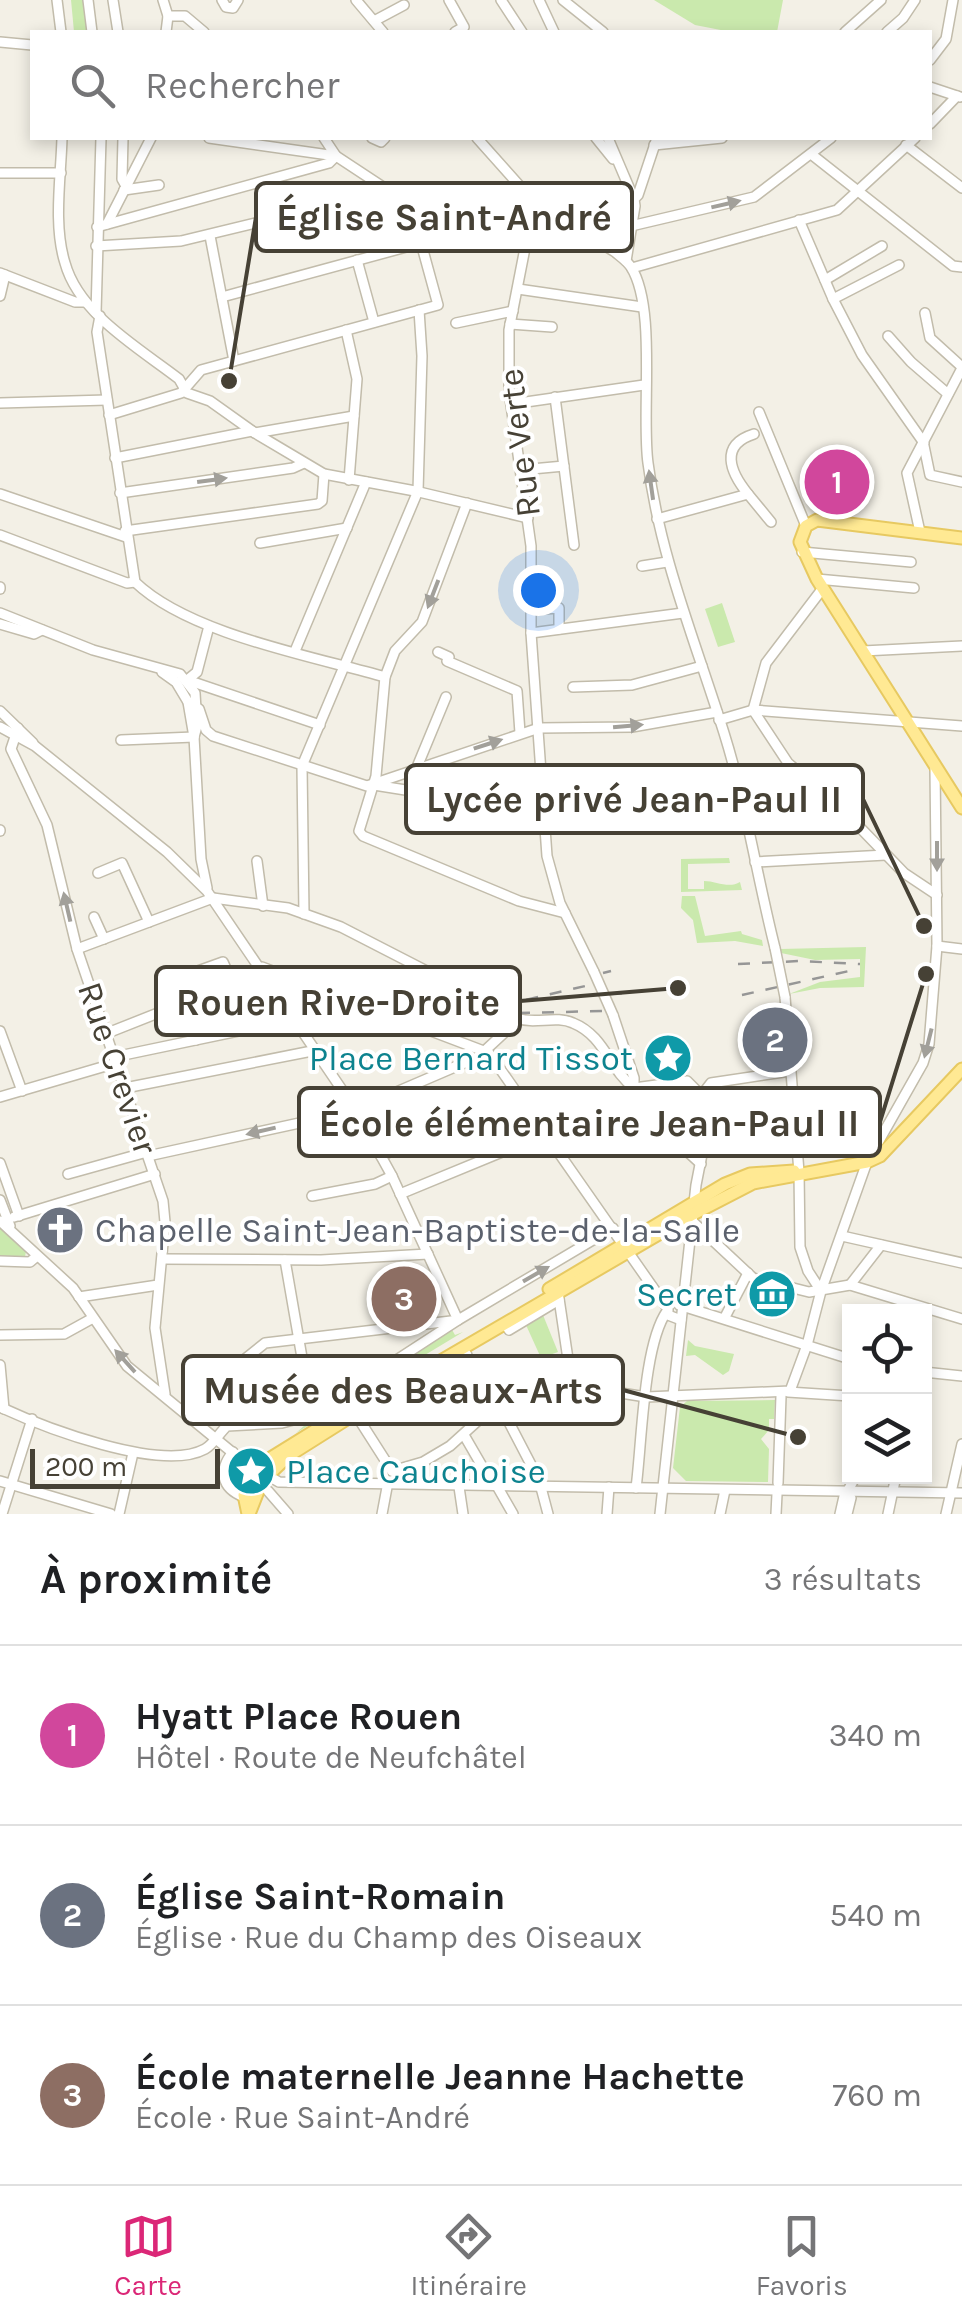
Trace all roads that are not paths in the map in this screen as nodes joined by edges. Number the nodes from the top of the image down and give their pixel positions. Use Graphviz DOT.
graph roads {
  1 [pos="57,0"];
  2 [pos="88,0"];
  3 [pos="113,0"];
  4 [pos="162,0"];
  5 [pos="222,0"];
  6 [pos="238,0"];
  7 [pos="356,0"];
  8 [pos="448,0"];
  9 [pos="501,0"];
  10 [pos="538,0"];
  11 [pos="563,0"];
  12 [pos="882,0"];
  13 [pos="915,0"];
  14 [pos="953,0"];
  15 [pos="404,6"];
  16 [pos="168,16"];
  17 [pos="374,21"];
  18 [pos="61,30"];
  19 [pos="92,30"];
  20 [pos="118,30"];
  21 [pos="166,30"];
  22 [pos="202,30"];
  23 [pos="381,30"];
  24 [pos="459,30"];
  25 [pos="521,30"];
  26 [pos="553,30"];
  27 [pos="600,30"];
  28 [pos="847,30"];
  29 [pos="888,30"];
  30 [pos="0,42"];
  31 [pos="30,45"];
  32 [pos="932,57"];
  33 [pos="932,88"];
  34 [pos="960,97"];
  35 [pos="932,122"];
  36 [pos="62,140"];
  37 [pos="101,140"];
  38 [pos="123,140"];
  39 [pos="150,140"];
  40 [pos="222,140"];
  41 [pos="325,140"];
  42 [pos="479,140"];
  43 [pos="598,140"];
  44 [pos="609,140"];
  45 [pos="828,140"];
  46 [pos="912,140"];
  47 [pos="655,141"];
  48 [pos="906,145"];
  49 [pos="811,154"];
  50 [pos="336,156"];
  51 [pos="616,163"];
  52 [pos="0,173"];
  53 [pos="61,173"];
  54 [pos="159,185"];
  55 [pos="125,188"];
  56 [pos="962,188"];
  57 [pos="857,191"];
  58 [pos="634,199"];
  59 [pos="534,202"];
  60 [pos="409,204"];
  61 [pos="799,220"];
  62 [pos="102,224"];
  63 [pos="449,225"];
  64 [pos="631,226"];
  65 [pos="210,236"];
  66 [pos="96,243"];
  67 [pos="421,243"];
  68 [pos="882,246"];
  69 [pos="357,260"];
  70 [pos="629,264"];
  71 [pos="899,264"];
  72 [pos="962,268"];
  73 [pos="3,274"];
  74 [pos="825,280"];
  75 [pos="518,289"];
  76 [pos="0,296"];
  77 [pos="222,298"];
  78 [pos="833,299"];
  79 [pos="85,302"];
  80 [pos="642,307"];
  81 [pos="419,310"];
  82 [pos="513,312"];
  83 [pos="925,313"];
  84 [pos="98,314"];
  85 [pos="374,322"];
  86 [pos="456,322"];
  87 [pos="510,324"];
  88 [pos="552,326"];
  89 [pos="346,330"];
  90 [pos="888,336"];
  91 [pos="234,361"];
  92 [pos="962,368"];
  93 [pos="644,385"];
  94 [pos="185,390"];
  95 [pos="948,394"];
  96 [pos="555,397"];
  97 [pos="107,400"];
  98 [pos="0,403"];
  99 [pos="512,404"];
  100 [pos="759,412"];
  101 [pos="109,415"];
  102 [pos="354,416"];
  103 [pos="254,432"];
  104 [pos="754,434"];
  105 [pos="924,443"];
  106 [pos="115,458"];
  107 [pos="304,463"];
  108 [pos="564,466"];
  109 [pos="521,470"];
  110 [pos="324,474"];
  111 [pos="349,480"];
  112 [pos="366,482"];
  113 [pos="962,482"];
  114 [pos="418,491"];
  115 [pos="120,493"];
  116 [pos="0,494"];
  117 [pos="748,494"];
  118 [pos="468,503"];
  119 [pos="528,518"];
  120 [pos="657,519"];
  121 [pos="771,522"];
  122 [pos="806,526"];
  123 [pos="348,528"];
  124 [pos="920,532"];
  125 [pos="125,534"];
  126 [pos="0,535"];
  127 [pos="962,538"];
  128 [pos="260,542"];
  129 [pos="574,545"];
  130 [pos="802,552"];
  131 [pos="876,559"];
  132 [pos="668,562"];
  133 [pos="911,562"];
  134 [pos="642,566"];
  135 [pos="135,582"];
  136 [pos="820,584"];
  137 [pos="873,584"];
  138 [pos="914,588"];
  139 [pos="531,610"];
  140 [pos="0,613"];
  141 [pos="683,613"];
  142 [pos="0,624"];
  143 [pos="209,626"];
  144 [pos="42,630"];
  145 [pos="559,630"];
  146 [pos="531,633"];
  147 [pos="962,646"];
  148 [pos="295,651"];
  149 [pos="863,651"];
  150 [pos="438,652"];
  151 [pos="346,666"];
  152 [pos="702,666"];
  153 [pos="385,677"];
  154 [pos="184,683"];
  155 [pos="573,687"];
  156 [pos="446,697"];
  157 [pos="192,704"];
  158 [pos="753,710"];
  159 [pos="2,715"];
  160 [pos="718,716"];
  161 [pos="909,723"];
  162 [pos="320,725"];
  163 [pos="962,726"];
  164 [pos="0,727"];
  165 [pos="539,728"];
  166 [pos="18,732"];
  167 [pos="520,733"];
  168 [pos="194,737"];
  169 [pos="121,740"];
  170 [pos="302,766"];
  171 [pos="936,766"];
  172 [pos="417,767"];
  173 [pos="371,784"];
  174 [pos="739,792"];
  175 [pos="962,808"];
  176 [pos="842,810"];
  177 [pos="744,812"];
  178 [pos="544,814"];
  179 [pos="198,834"];
  180 [pos="886,855"];
  181 [pos="257,861"];
  182 [pos="755,862"];
  183 [pos="98,873"];
  184 [pos="190,873"];
  185 [pos="210,894"];
  186 [pos="937,895"];
  187 [pos="263,906"];
  188 [pos="565,913"];
  189 [pos="304,914"];
  190 [pos="94,917"];
  191 [pos="150,922"];
  192 [pos="104,939"];
  193 [pos="937,946"];
  194 [pos="962,949"];
  195 [pos="77,950"];
  196 [pos="262,968"];
  197 [pos="198,972"];
  198 [pos="235,983"];
  199 [pos="184,1003"];
  200 [pos="296,1019"];
  201 [pos="518,1019"];
  202 [pos="254,1028"];
  203 [pos="0,1031"];
  204 [pos="106,1034"];
  205 [pos="196,1040"];
  206 [pos="317,1050"];
  207 [pos="484,1050"];
  208 [pos="115,1060"];
  209 [pos="961,1069"];
  210 [pos="790,1071"];
  211 [pos="124,1088"];
  212 [pos="634,1088"];
  213 [pos="22,1091"];
  214 [pos="517,1092"];
  215 [pos="0,1097"];
  216 [pos="700,1098"];
  217 [pos="356,1109"];
  218 [pos="546,1132"];
  219 [pos="148,1154"];
  220 [pos="381,1156"];
  221 [pos="868,1162"];
  222 [pos="0,1163"];
  223 [pos="701,1164"];
  224 [pos="799,1172"];
  225 [pos="68,1174"];
  226 [pos="155,1174"];
  227 [pos="392,1176"];
  228 [pos="400,1194"];
  229 [pos="312,1196"];
  230 [pos="694,1200"];
  231 [pos="1,1202"];
  232 [pos="692,1217"];
  233 [pos="15,1221"];
  234 [pos="0,1222"];
  235 [pos="612,1228"];
  236 [pos="842,1236"];
  237 [pos="880,1245"];
  238 [pos="627,1247"];
  239 [pos="428,1254"];
  240 [pos="37,1256"];
  241 [pos="162,1259"];
  242 [pos="285,1260"];
  243 [pos="0,1261"];
  244 [pos="962,1263"];
  245 [pos="748,1274"];
  246 [pos="158,1285"];
  247 [pos="850,1285"];
  248 [pos="821,1290"];
  249 [pos="80,1296"];
  250 [pos="558,1296"];
  251 [pos="682,1305"];
  252 [pos="668,1309"];
  253 [pos="725,1317"];
  254 [pos="93,1318"];
  255 [pos="962,1319"];
  256 [pos="458,1320"];
  257 [pos="680,1320"];
  258 [pos="0,1336"];
  259 [pos="298,1338"];
  260 [pos="807,1345"];
  261 [pos="842,1356"];
  262 [pos="0,1365"];
  263 [pos="932,1373"];
  264 [pos="962,1376"];
  265 [pos="572,1386"];
  266 [pos="785,1393"];
  267 [pos="842,1395"];
  268 [pos="166,1396"];
  269 [pos="672,1396"];
  270 [pos="646,1397"];
  271 [pos="500,1405"];
  272 [pos="2,1408"];
  273 [pos="354,1411"];
  274 [pos="312,1415"];
  275 [pos="32,1420"];
  276 [pos="199,1424"];
  277 [pos="464,1436"];
  278 [pos="217,1437"];
  279 [pos="962,1444"];
  280 [pos="233,1452"];
  281 [pos="133,1453"];
  282 [pos="392,1471"];
  283 [pos="259,1473"];
  284 [pos="0,1480"];
  285 [pos="12,1484"];
  286 [pos="852,1484"];
  287 [pos="895,1484"];
  288 [pos="387,1485"];
  289 [pos="495,1486"];
  290 [pos="541,1486"];
  291 [pos="459,1487"];
  292 [pos="608,1487"];
  293 [pos="636,1488"];
  294 [pos="662,1488"];
  295 [pos="725,1490"];
  296 [pos="268,1491"];
  297 [pos="894,1492"];
  298 [pos="950,1493"];
  299 [pos="848,1494"];
  300 [pos="962,1494"];
  301 [pos="244,1497"];
  302 [pos="841,1512"];
  303 [pos="2,1514"];
  304 [pos="111,1514"];
  305 [pos="119,1514"];
  306 [pos="249,1514"];
  307 [pos="288,1514"];
  308 [pos="382,1514"];
  309 [pos="463,1514"];
  310 [pos="513,1514"];
  311 [pos="548,1514"];
  312 [pos="606,1514"];
  313 [pos="660,1514"];
  314 [pos="720,1514"];
  315 [pos="776,1514"];
  316 [pos="888,1514"];
  317 [pos="946,1514"];
  1 -- 18 [label="street"];
  2 -- 19 [label="street"];
  3 -- 20 [label="street"];
  4 -- 16 [label="street"];
  5 -- 6 [label="street"];
  7 -- 17 [label="street"];
  8 -- 24 [label="street"];
  9 -- 25 [label="street"];
  10 -- 26 [label="street"];
  11 -- 27 [label="street"];
  12 -- 28 [label="street"];
  13 -- 29 [label="street"];
  14 -- 32 [label="street"];
  15 -- 17 [label="street"];
  16 -- 21 [label="street"];
  16 -- 22 [label="street"];
  17 -- 23 [label="street"];
  30 -- 31 [label="street"];
  33 -- 34 [label="street"];
  34 -- 35 [label="street"];
  36 -- 53 [label="street"];
  37 -- 62 [label="street"];
  38 -- 55 [label="street"];
  39 -- 55 [label="street"];
  40 -- 50 [label="street"];
  41 -- 50 [label="street"];
  42 -- 59 [label="street"];
  43 -- 51 [label="street"];
  44 -- 51 [label="street"];
  45 -- 49 [label="street"];
  46 -- 48 [label="street"];
  47 -- 58 [label="street"];
  48 -- 56 [label="street"];
  48 -- 57 [label="street"];
  49 -- 57 [label="street"];
  64 -- 49 [label="street, one-way"];
  50 -- 60 [label="street"];
  50 -- 62 [label="street"];
  51 -- 58 [label="street"];
  52 -- 53 [label="street"];
  53 -- 79 [label="street"];
  54 -- 55 [label="street"];
  55 -- 62 [label="street"];
  57 -- 61 [label="street"];
  57 -- 72 [label="street"];
  58 -- 64 [label="street"];
  59 -- 63 [label="street"];
  59 -- 70 [label="street"];
  59 -- 75 [label="street, Rue Verte"];
  60 -- 63 [label="street"];
  60 -- 65 [label="street"];
  61 -- 70 [label="street"];
  61 -- 74 [label="street"];
  62 -- 66 [label="street"];
  63 -- 67 [label="street"];
  64 -- 70 [label="street"];
  65 -- 66 [label="street"];
  65 -- 77 [label="street"];
  66 -- 84 [label="street"];
  67 -- 69 [label="street"];
  67 -- 81 [label="street"];
  68 -- 74 [label="street"];
  69 -- 77 [label="street"];
  69 -- 85 [label="street"];
  70 -- 80 [label="street"];
  71 -- 78 [label="street"];
  73 -- 76 [label="street"];
  73 -- 79 [label="street"];
  74 -- 78 [label="street"];
  75 -- 80 [label="street"];
  75 -- 82 [label="street, Rue Verte"];
  77 -- 91 [label="street"];
  78 -- 105 [label="street"];
  79 -- 84 [label="street"];
  80 -- 93 [label="street"];
  81 -- 85 [label="street"];
  81 -- 114 [label="street"];
  82 -- 86 [label="street"];
  82 -- 87 [label="street, Rue Verte"];
  83 -- 92 [label="street"];
  84 -- 94 [label="street"];
  84 -- 97 [label="street"];
  85 -- 89 [label="street"];
  87 -- 88 [label="street, Rue Verte"];
  87 -- 99 [label="street, Rue Verte"];
  89 -- 91 [label="street"];
  89 -- 102 [label="street"];
  90 -- 95 [label="street"];
  91 -- 94 [label="street"];
  92 -- 95 [label="street"];
  93 -- 96 [label="street"];
  120 -- 93 [label="street, one-way"];
  94 -- 101 [label="street"];
  94 -- 103 [label="street"];
  95 -- 105 [label="street"];
  96 -- 99 [label="street"];
  96 -- 108 [label="street"];
  97 -- 98 [label="street"];
  97 -- 101 [label="street"];
  99 -- 109 [label="street, Rue Verte"];
  100 -- 122 [label="street"];
  101 -- 106 [label="street"];
  102 -- 103 [label="street"];
  102 -- 111 [label="street"];
  103 -- 106 [label="street"];
  103 -- 107 [label="street"];
  104 -- 117 [label="street"];
  105 -- 113 [label="street"];
  105 -- 124 [label="street"];
  106 -- 115 [label="street"];
  107 -- 110 [label="street"];
  115 -- 107 [label="street, one-way"];
  108 -- 109 [label="street"];
  108 -- 129 [label="street"];
  109 -- 119 [label="street, Rue Verte"];
  110 -- 111 [label="street"];
  110 -- 125 [label="street"];
  111 -- 112 [label="street"];
  112 -- 114 [label="street"];
  112 -- 123 [label="street"];
  114 -- 118 [label="street"];
  114 -- 151 [label="street"];
  115 -- 125 [label="street"];
  116 -- 125 [label="street"];
  117 -- 120 [label="street"];
  117 -- 121 [label="street"];
  118 -- 119 [label="street"];
  118 -- 153 [label="street, one-way"];
  119 -- 139 [label="street, Rue Verte"];
  120 -- 132 [label="street"];
  122 -- 124 [label="main road"];
  122 -- 130 [label="main road"];
  123 -- 128 [label="street"];
  123 -- 148 [label="street"];
  124 -- 127 [label="main road"];
  125 -- 135 [label="street"];
  126 -- 135 [label="street"];
  130 -- 131 [label="street"];
  130 -- 136 [label="main road"];
  131 -- 133 [label="street"];
  131 -- 137 [label="street"];
  132 -- 134 [label="street"];
  132 -- 141 [label="street"];
  135 -- 143 [label="street"];
  136 -- 137 [label="street"];
  136 -- 149 [label="main road"];
  136 -- 158 [label="street"];
  137 -- 138 [label="street"];
  139 -- 145 [label="street"];
  139 -- 146 [label="street, Rue Verte"];
  140 -- 144 [label="street"];
  141 -- 145 [label="street"];
  141 -- 152 [label="street"];
  142 -- 144 [label="street"];
  143 -- 148 [label="street"];
  143 -- 154 [label="street"];
  144 -- 154 [label="street"];
  145 -- 146 [label="street"];
  146 -- 165 [label="street, Rue Verte"];
  147 -- 149 [label="street"];
  148 -- 151 [label="street"];
  149 -- 161 [label="main road"];
  150 -- 167 [label="street"];
  151 -- 153 [label="street"];
  151 -- 162 [label="street"];
  152 -- 155 [label="street"];
  152 -- 160 [label="street"];
  153 -- 173 [label="street"];
  154 -- 157 [label="street"];
  154 -- 162 [label="street"];
  156 -- 172 [label="street"];
  157 -- 168 [label="street"];
  157 -- 170 [label="street"];
  158 -- 160 [label="street"];
  158 -- 161 [label="street"];
  158 -- 176 [label="street"];
  159 -- 166 [label="street"];
  165 -- 160 [label="street, one-way"];
  160 -- 174 [label="street"];
  161 -- 163 [label="street"];
  161 -- 171 [label="main road"];
  162 -- 170 [label="street"];
  164 -- 166 [label="street"];
  165 -- 167 [label="street"];
  165 -- 178 [label="street, Rue Verte"];
  166 -- 184 [label="street"];
  195 -- 166 [label="street, Rue Crevier, one-way"];
  172 -- 167 [label="street, one-way"];
  168 -- 169 [label="street"];
  168 -- 179 [label="street"];
  170 -- 173 [label="street"];
  170 -- 189 [label="street"];
  171 -- 175 [label="main road"];
  171 -- 186 [label="street, one-way"];
  172 -- 173 [label="street"];
  173 -- 178 [label="street"];
  173 -- 188 [label="street"];
  174 -- 177 [label="street"];
  174 -- 178 [label="street"];
  176 -- 177 [label="street"];
  176 -- 180 [label="street"];
  177 -- 182 [label="street"];
  178 -- 188 [label="street, Rue Verte"];
  179 -- 184 [label="street"];
  179 -- 185 [label="street"];
  180 -- 182 [label="street"];
  180 -- 186 [label="street"];
  181 -- 187 [label="street"];
  182 -- 210 [label="street, bridge"];
  183 -- 191 [label="street"];
  184 -- 185 [label="street"];
  185 -- 187 [label="street"];
  185 -- 191 [label="street"];
  185 -- 196 [label="street"];
  186 -- 193 [label="street"];
  187 -- 189 [label="street"];
  188 -- 212 [label="street, Rue Verte, bridge"];
  189 -- 201 [label="street, bridge"];
  190 -- 192 [label="street"];
  191 -- 192 [label="street"];
  192 -- 195 [label="street"];
  193 -- 194 [label="street"];
  193 -- 221 [label="street, one-way"];
  195 -- 204 [label="street, Rue Crevier"];
  196 -- 198 [label="street"];
  196 -- 200 [label="street"];
  196 -- 207 [label="street"];
  197 -- 198 [label="street"];
  198 -- 199 [label="street"];
  198 -- 202 [label="street"];
  199 -- 204 [label="street"];
  199 -- 205 [label="street"];
  200 -- 202 [label="street"];
  200 -- 206 [label="street"];
  201 -- 207 [label="street"];
  201 -- 212 [label="street"];
  202 -- 205 [label="street"];
  203 -- 213 [label="street"];
  204 -- 208 [label="street, Rue Crevier"];
  205 -- 208 [label="street"];
  206 -- 211 [label="street"];
  206 -- 217 [label="street"];
  207 -- 214 [label="street"];
  207 -- 217 [label="street"];
  208 -- 211 [label="street, Rue Crevier"];
  208 -- 213 [label="street"];
  209 -- 221 [label="main road"];
  210 -- 216 [label="street"];
  210 -- 224 [label="street"];
  211 -- 219 [label="street, Rue Crevier"];
  212 -- 216 [label="street"];
  212 -- 218 [label="street"];
  212 -- 223 [label="street"];
  213 -- 215 [label="street"];
  214 -- 218 [label="street"];
  214 -- 220 [label="street"];
  216 -- 223 [label="street"];
  217 -- 219 [label="street, one-way"];
  217 -- 220 [label="street"];
  218 -- 228 [label="street"];
  218 -- 235 [label="street"];
  219 -- 225 [label="street"];
  219 -- 226 [label="street, Rue Crevier"];
  220 -- 227 [label="street"];
  221 -- 224 [label="main road"];
  221 -- 236 [label="street"];
  222 -- 233 [label="street"];
  223 -- 230 [label="street"];
  224 -- 230 [label="main road"];
  224 -- 232 [label="main road"];
  224 -- 248 [label="street"];
  226 -- 233 [label="street"];
  226 -- 241 [label="street, Rue Crevier"];
  227 -- 228 [label="street"];
  227 -- 229 [label="street"];
  228 -- 239 [label="street"];
  230 -- 232 [label="street"];
  230 -- 238 [label="main road"];
  231 -- 233 [label="street"];
  232 -- 238 [label="main road"];
  232 -- 245 [label="street"];
  232 -- 251 [label="street"];
  233 -- 234 [label="street"];
  233 -- 240 [label="street"];
  235 -- 238 [label="street"];
  256 -- 235 [label="street, one-way"];
  236 -- 237 [label="street"];
  236 -- 248 [label="street"];
  237 -- 244 [label="street"];
  237 -- 247 [label="street"];
  238 -- 250 [label="main road"];
  238 -- 252 [label="street"];
  238 -- 273 [label="main road"];
  239 -- 242 [label="street"];
  239 -- 256 [label="street"];
  240 -- 243 [label="street"];
  240 -- 249 [label="street"];
  241 -- 242 [label="street"];
  241 -- 246 [label="street, Rue Crevier"];
  242 -- 259 [label="street"];
  245 -- 248 [label="street"];
  245 -- 253 [label="street"];
  246 -- 249 [label="street"];
  246 -- 268 [label="street, Rue Crevier"];
  247 -- 248 [label="street"];
  247 -- 255 [label="street"];
  248 -- 260 [label="street"];
  249 -- 254 [label="street"];
  250 -- 265 [label="street"];
  250 -- 273 [label="main road"];
  251 -- 252 [label="street"];
  251 -- 253 [label="street"];
  251 -- 257 [label="street"];
  252 -- 257 [label="street"];
  252 -- 270 [label="street"];
  253 -- 260 [label="street"];
  254 -- 258 [label="street"];
  268 -- 254 [label="street, one-way"];
  256 -- 259 [label="street"];
  256 -- 274 [label="street"];
  257 -- 269 [label="street"];
  259 -- 274 [label="street"];
  259 -- 276 [label="street"];
  260 -- 261 [label="street"];
  260 -- 266 [label="street"];
  262 -- 272 [label="street"];
  263 -- 264 [label="street"];
  265 -- 270 [label="street"];
  265 -- 271 [label="street"];
  266 -- 267 [label="street"];
  266 -- 269 [label="street"];
  266 -- 315 [label="street"];
  268 -- 276 [label="street"];
  269 -- 270 [label="street"];
  269 -- 294 [label="street"];
  270 -- 293 [label="street"];
  271 -- 277 [label="street"];
  271 -- 290 [label="street"];
  272 -- 275 [label="street"];
  273 -- 282 [label="street"];
  273 -- 283 [label="main road"];
  274 -- 278 [label="street"];
  275 -- 281 [label="street"];
  275 -- 285 [label="street"];
  276 -- 278 [label="street"];
  277 -- 282 [label="street"];
  277 -- 289 [label="street"];
  278 -- 280 [label="street"];
  278 -- 281 [label="street"];
  279 -- 298 [label="street"];
  280 -- 283 [label="street"];
  280 -- 301 [label="street"];
  281 -- 305 [label="street"];
  282 -- 288 [label="street"];
  283 -- 288 [label="street"];
  283 -- 301 [label="main road"];
  283 -- 306 [label="main road"];
  284 -- 285 [label="street"];
  285 -- 303 [label="street"];
  285 -- 304 [label="street"];
  286 -- 299 [label="street"];
  287 -- 297 [label="street"];
  288 -- 291 [label="street"];
  288 -- 308 [label="street"];
  289 -- 290 [label="street"];
  289 -- 291 [label="street"];
  289 -- 310 [label="street"];
  290 -- 292 [label="street"];
  290 -- 311 [label="street"];
  291 -- 309 [label="street"];
  292 -- 293 [label="street"];
  292 -- 312 [label="street"];
  293 -- 294 [label="street"];
  294 -- 295 [label="street"];
  294 -- 313 [label="street"];
  295 -- 299 [label="street"];
  295 -- 314 [label="street"];
  296 -- 307 [label="street"];
  297 -- 298 [label="street"];
  297 -- 299 [label="street"];
  297 -- 316 [label="street"];
  298 -- 300 [label="street"];
  298 -- 317 [label="street"];
  299 -- 302 [label="street"];
  301 -- 306 [label="main road"];
}
